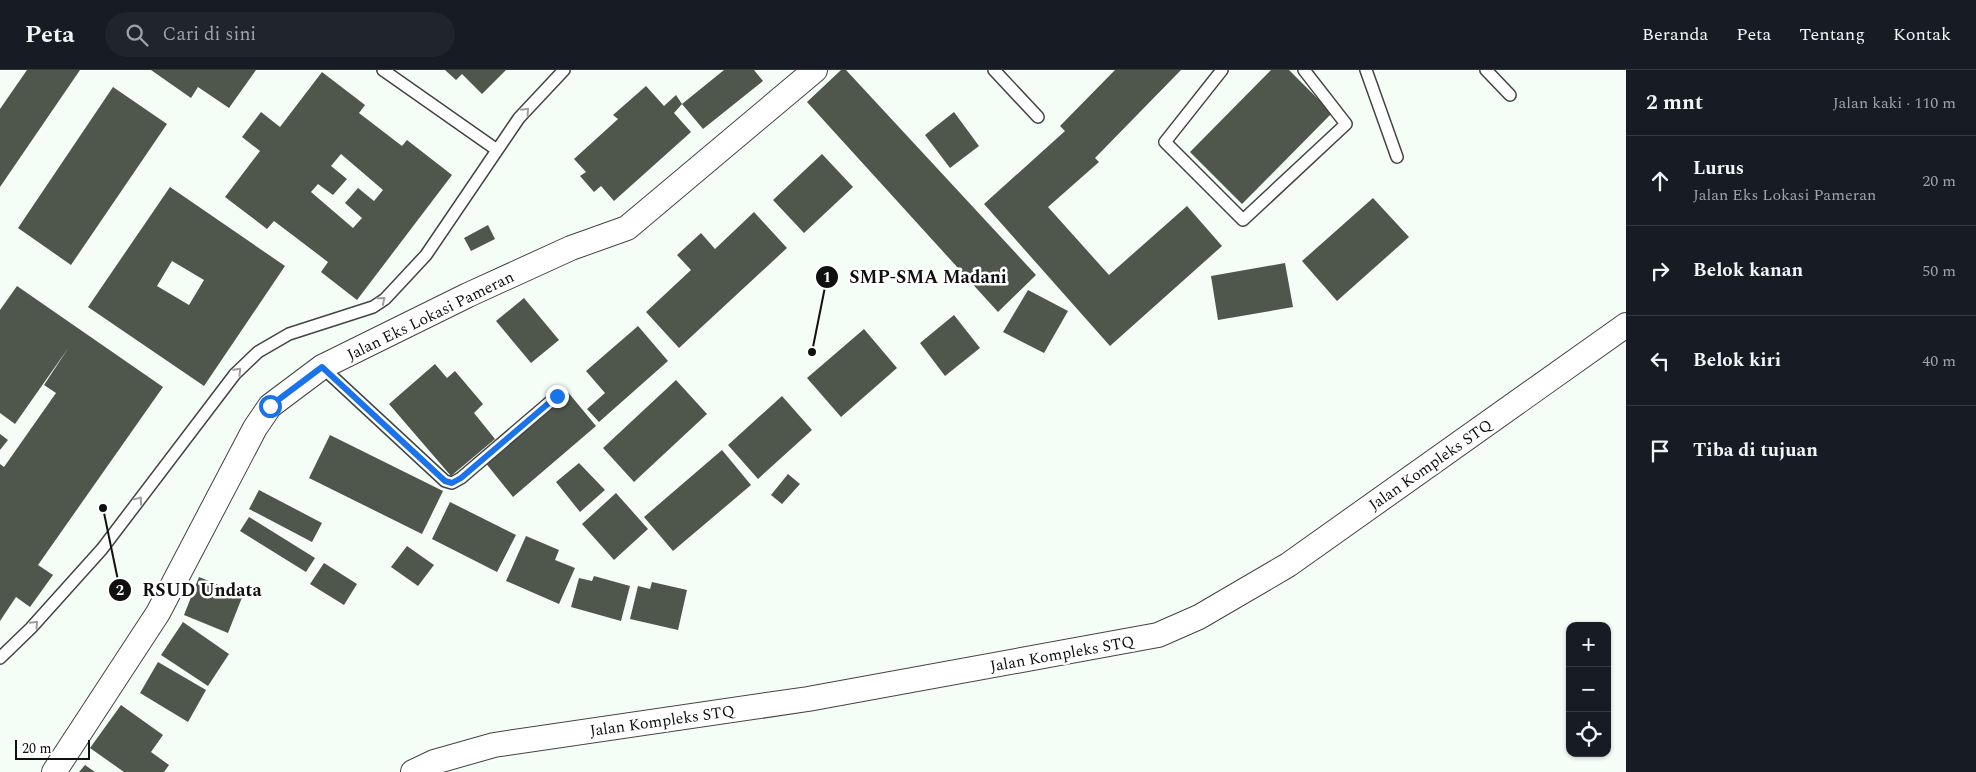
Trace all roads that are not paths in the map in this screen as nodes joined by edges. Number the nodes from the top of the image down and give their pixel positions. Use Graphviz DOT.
graph roads {
  1 [pos="383,70"];
  2 [pos="564,70"];
  3 [pos="814,70"];
  4 [pos="994,70"];
  5 [pos="1222,70"];
  6 [pos="1304,70"];
  7 [pos="1366,70"];
  8 [pos="1486,70"];
  9 [pos="1510,95"];
  10 [pos="1038,117"];
  11 [pos="497,150"];
  12 [pos="1396,157"];
  13 [pos="1626,325"];
  14 [pos="322,367"];
  15 [pos="557,396"];
  16 [pos="0,658"];
  17 [pos="54,772"];
  18 [pos="413,772"];
  1 -- 11 [label="lane"];
  11 -- 2 [label="lane, one-way"];
  3 -- 14 [label="street, Jalan Eks Lokasi Pameran"];
  4 -- 10 [label="lane"];
  5 -- 6 [label="lane"];
  7 -- 12 [label="lane"];
  8 -- 9 [label="lane"];
  16 -- 11 [label="lane, one-way"];
  13 -- 18 [label="street, Jalan Kompleks STQ"];
  14 -- 15 [label="lane"];
  14 -- 17 [label="street, Jalan Eks Lokasi Pameran"];
}
